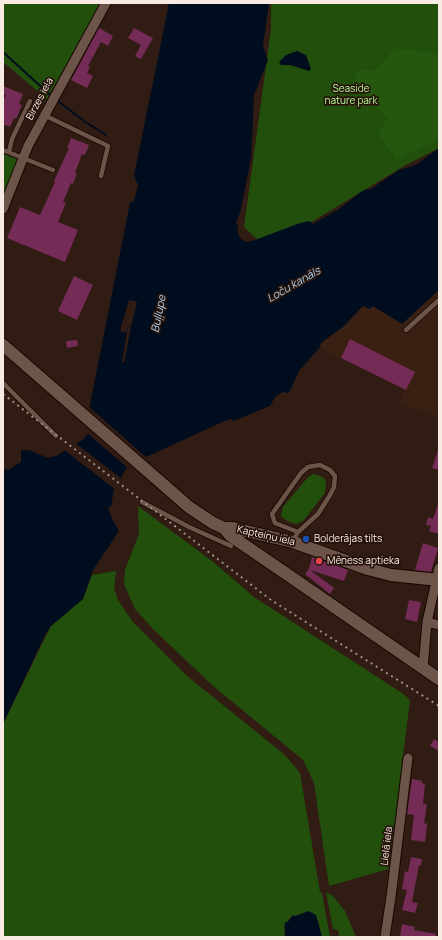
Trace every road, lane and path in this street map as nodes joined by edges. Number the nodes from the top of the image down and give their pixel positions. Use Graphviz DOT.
graph roads {
  1 [pos="106,3"];
  2 [pos="30,101"];
  3 [pos="44,115"];
  4 [pos="3,150"];
  5 [pos="9,152"];
  6 [pos="23,158"];
  7 [pos="53,170"];
  8 [pos="101,176"];
  9 [pos="3,209"];
  10 [pos="438,303"];
  11 [pos="406,330"];
  12 [pos="3,345"];
  13 [pos="3,383"];
  14 [pos="56,436"];
  15 [pos="142,502"];
  16 [pos="224,528"];
  17 [pos="295,537"];
  18 [pos="231,546"];
  19 [pos="439,568"];
  20 [pos="437,580"];
  21 [pos="427,622"];
  22 [pos="439,625"];
  23 [pos="423,668"];
  24 [pos="439,679"];
  25 [pos="408,758"];
  26 [pos="385,937"];
  1 -- 3 [label="street, Birzes iela"];
  2 -- 5 [label="lane"];
  3 -- 6 [label="street, Birzes iela"];
  3 -- 8 [label="lane"];
  4 -- 5 [label="lane"];
  5 -- 6 [label="lane"];
  6 -- 7 [label="lane"];
  6 -- 9 [label="street, Birzes iela"];
  10 -- 11 [label="lane"];
  12 -- 16 [label="street, Kapteiņu iela"];
  13 -- 14 [label="lane"];
  15 -- 18 [label="lane"];
  16 -- 17 [label="street, Kapteiņu iela"];
  16 -- 23 [label="street"];
  17 -- 17 [label="lane"];
  17 -- 20 [label="street, Kapteiņu iela"];
  19 -- 20 [label="street"];
  20 -- 21 [label="street"];
  21 -- 22 [label="street"];
  21 -- 23 [label="street"];
  23 -- 24 [label="street"];
  25 -- 26 [label="street, Lielā iela"];
}
